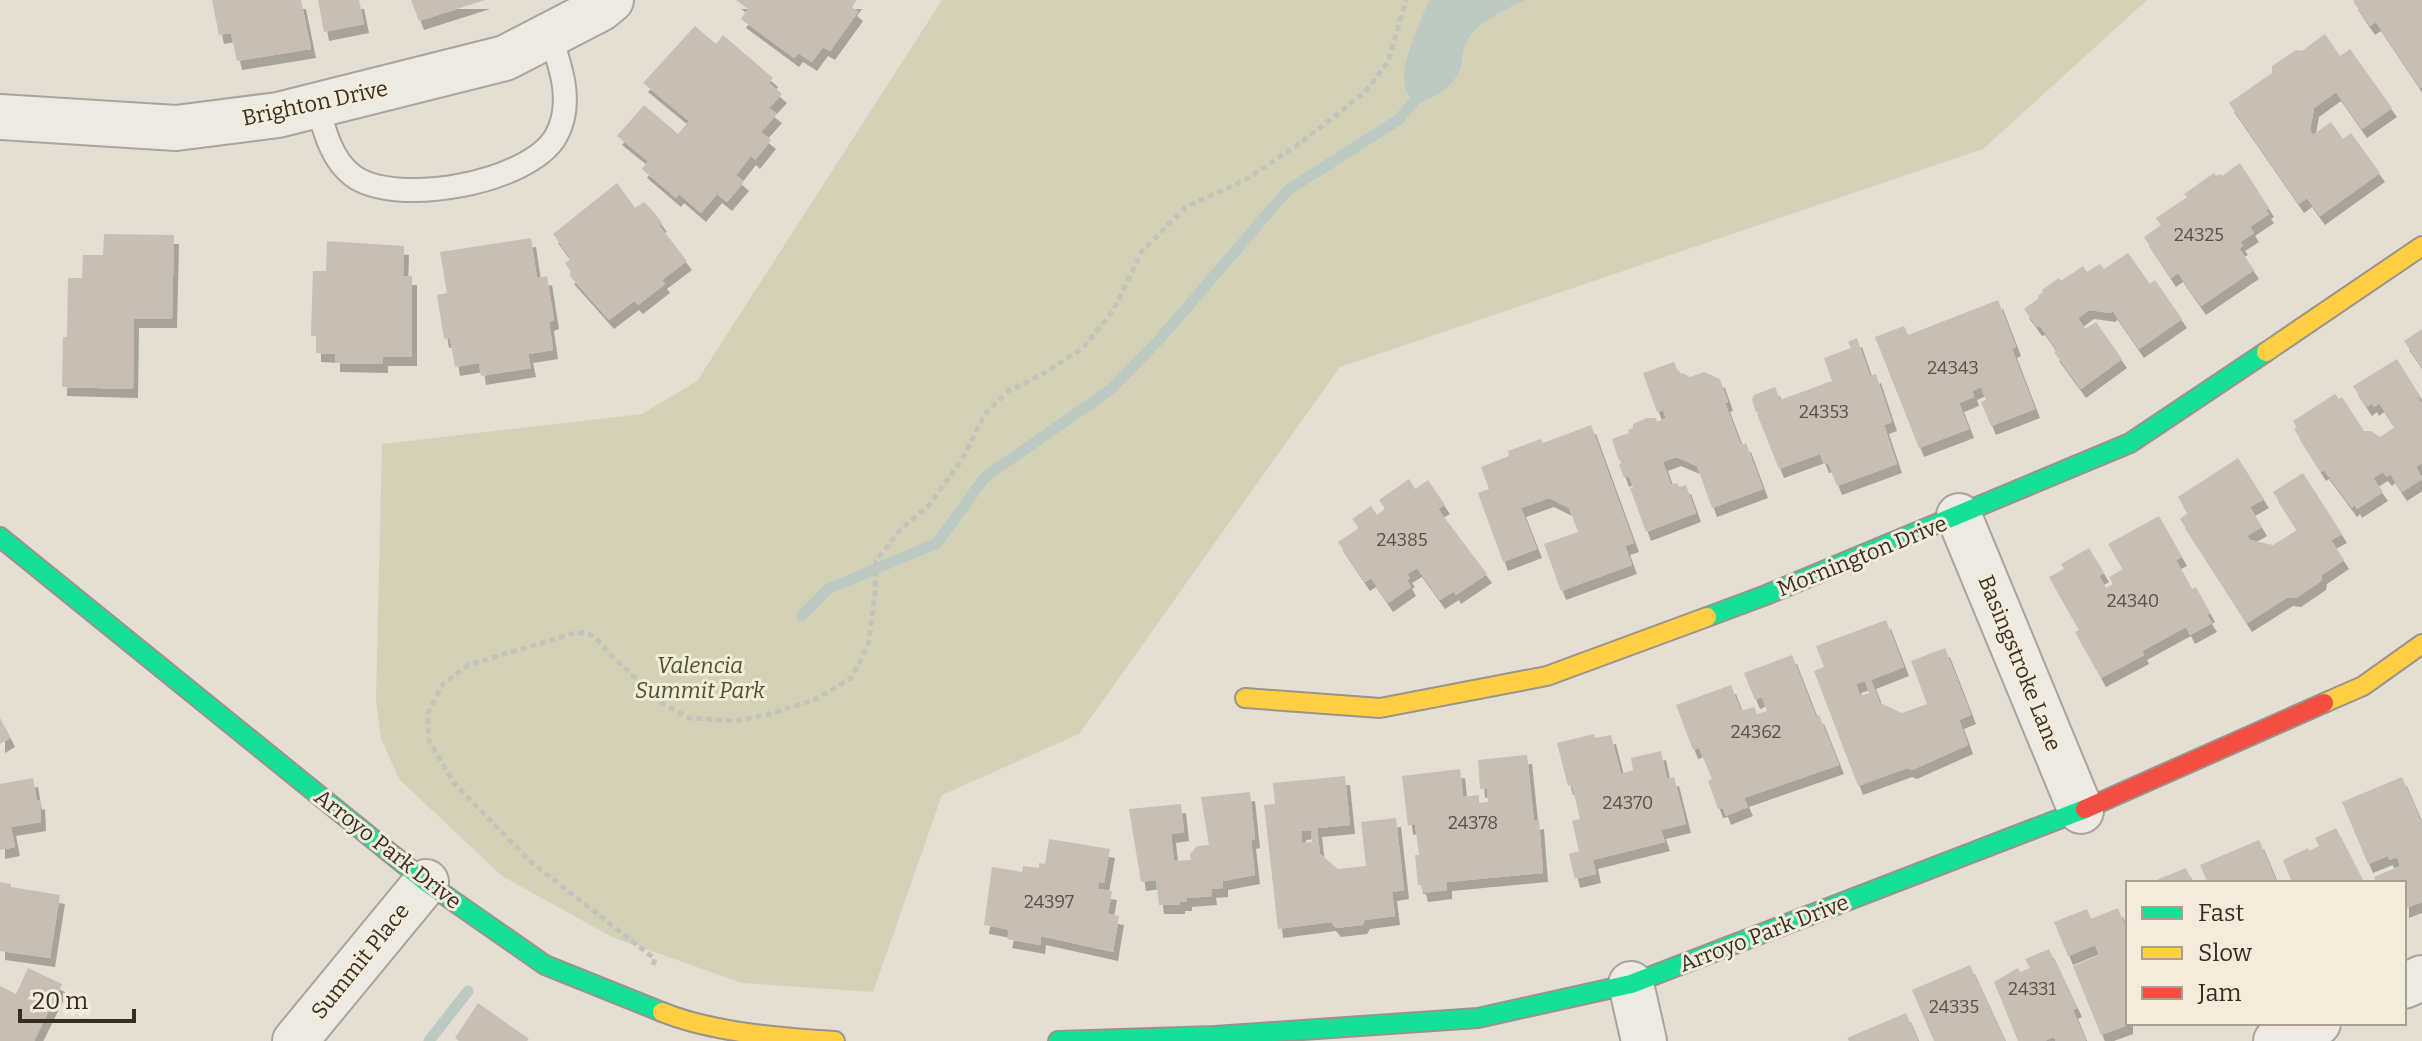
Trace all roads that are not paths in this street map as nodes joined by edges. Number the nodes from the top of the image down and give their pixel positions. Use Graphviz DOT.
graph roads {
  1 [pos="611,0"];
  2 [pos="550,35"];
  3 [pos="317,105"];
  4 [pos="0,117"];
  5 [pos="2422,246"];
  6 [pos="1959,516"];
  7 [pos="0,537"];
  8 [pos="2422,644"];
  9 [pos="1245,698"];
  10 [pos="2081,811"];
  11 [pos="426,882"];
  12 [pos="1631,984"];
  13 [pos="663,1021"];
  14 [pos="2313,1025"];
  15 [pos="295,1041"];
  16 [pos="835,1041"];
  17 [pos="1058,1041"];
  18 [pos="1644,1041"];
  19 [pos="2276,1041"];
  1 -- 2 [label="street, Brighton Drive"];
  2 -- 3 [label="street, Brighton Drive"];
  2 -- 3 [label="lane"];
  3 -- 4 [label="street, Brighton Drive"];
  5 -- 6 [label="street, Mornington Drive"];
  6 -- 9 [label="street, Mornington Drive"];
  6 -- 10 [label="street, Basingstroke Lane"];
  7 -- 11 [label="street, Arroyo Park Drive"];
  8 -- 10 [label="street, Arroyo Park Drive"];
  10 -- 12 [label="street, Arroyo Park Drive"];
  11 -- 13 [label="street, Arroyo Park Drive"];
  11 -- 15 [label="street, Summit Place"];
  12 -- 17 [label="street, Arroyo Park Drive"];
  12 -- 18 [label="street"];
  13 -- 16 [label="street, Arroyo Park Drive"];
  14 -- 19 [label="street"];
}
